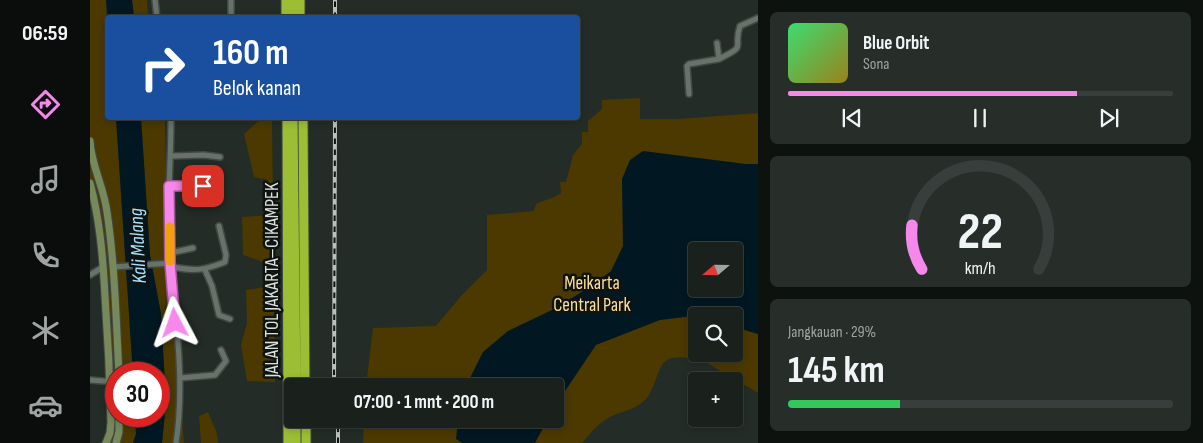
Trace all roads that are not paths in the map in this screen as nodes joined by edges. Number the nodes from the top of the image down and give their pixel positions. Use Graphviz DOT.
graph roads {
  1 [pos="155,0"];
  2 [pos="231,0"];
  3 [pos="286,0"];
  4 [pos="292,0"];
  5 [pos="301,0"];
  6 [pos="157,15"];
  7 [pos="230,15"];
  8 [pos="286,15"];
  9 [pos="292,15"];
  10 [pos="301,15"];
  11 [pos="758,18"];
  12 [pos="717,43"];
  13 [pos="719,59"];
  14 [pos="689,94"];
  15 [pos="171,120"];
  16 [pos="287,120"];
  17 [pos="293,120"];
  18 [pos="302,120"];
  19 [pos="90,141"];
  20 [pos="171,156"];
  21 [pos="220,157"];
  22 [pos="90,183"];
  23 [pos="169,186"];
  24 [pos="203,186"];
  25 [pos="219,226"];
  26 [pos="193,248"];
  27 [pos="170,253"];
  28 [pos="171,265"];
  29 [pos="103,267"];
  30 [pos="113,267"];
  31 [pos="205,270"];
  32 [pos="90,275"];
  33 [pos="106,311"];
  34 [pos="116,311"];
  35 [pos="230,319"];
  36 [pos="221,350"];
  37 [pos="111,362"];
  38 [pos="118,362"];
  39 [pos="180,378"];
  40 [pos="296,378"];
  41 [pos="304,378"];
  42 [pos="90,380"];
  43 [pos="105,381"];
  44 [pos="111,427"];
  45 [pos="119,427"];
  46 [pos="296,428"];
  47 [pos="305,428"];
  48 [pos="106,443"];
  49 [pos="116,443"];
  50 [pos="176,443"];
  51 [pos="288,443"];
  52 [pos="296,443"];
  53 [pos="305,443"];
  1 -- 6 [label="street"];
  2 -- 7 [label="street"];
  3 -- 8 [label="highway"];
  4 -- 9 [label="highway"];
  5 -- 10 [label="highway"];
  11 -- 13 [label="street"];
  12 -- 13 [label="street"];
  13 -- 14 [label="street"];
  15 -- 20 [label="street"];
  16 -- 51 [label="highway, JALAN TOL JAKARTA–CIKAMPEK"];
  17 -- 40 [label="highway"];
  18 -- 41 [label="highway"];
  19 -- 30 [label="main road"];
  20 -- 21 [label="street"];
  20 -- 23 [label="street"];
  22 -- 29 [label="main road"];
  23 -- 24 [label="street"];
  23 -- 27 [label="street"];
  25 -- 31 [label="street"];
  26 -- 27 [label="street"];
  27 -- 28 [label="street"];
  28 -- 30 [label="street"];
  28 -- 31 [label="street"];
  28 -- 39 [label="street"];
  29 -- 32 [label="street"];
  29 -- 33 [label="main road"];
  30 -- 34 [label="main road"];
  31 -- 35 [label="street"];
  33 -- 34 [label="main road"];
  33 -- 37 [label="main road"];
  34 -- 38 [label="main road"];
  36 -- 39 [label="street"];
  39 -- 50 [label="street"];
  42 -- 43 [label="street"];
  44 -- 48 [label="main road"];
  45 -- 49 [label="main road"];
  46 -- 52 [label="highway"];
  47 -- 53 [label="highway"];
}
